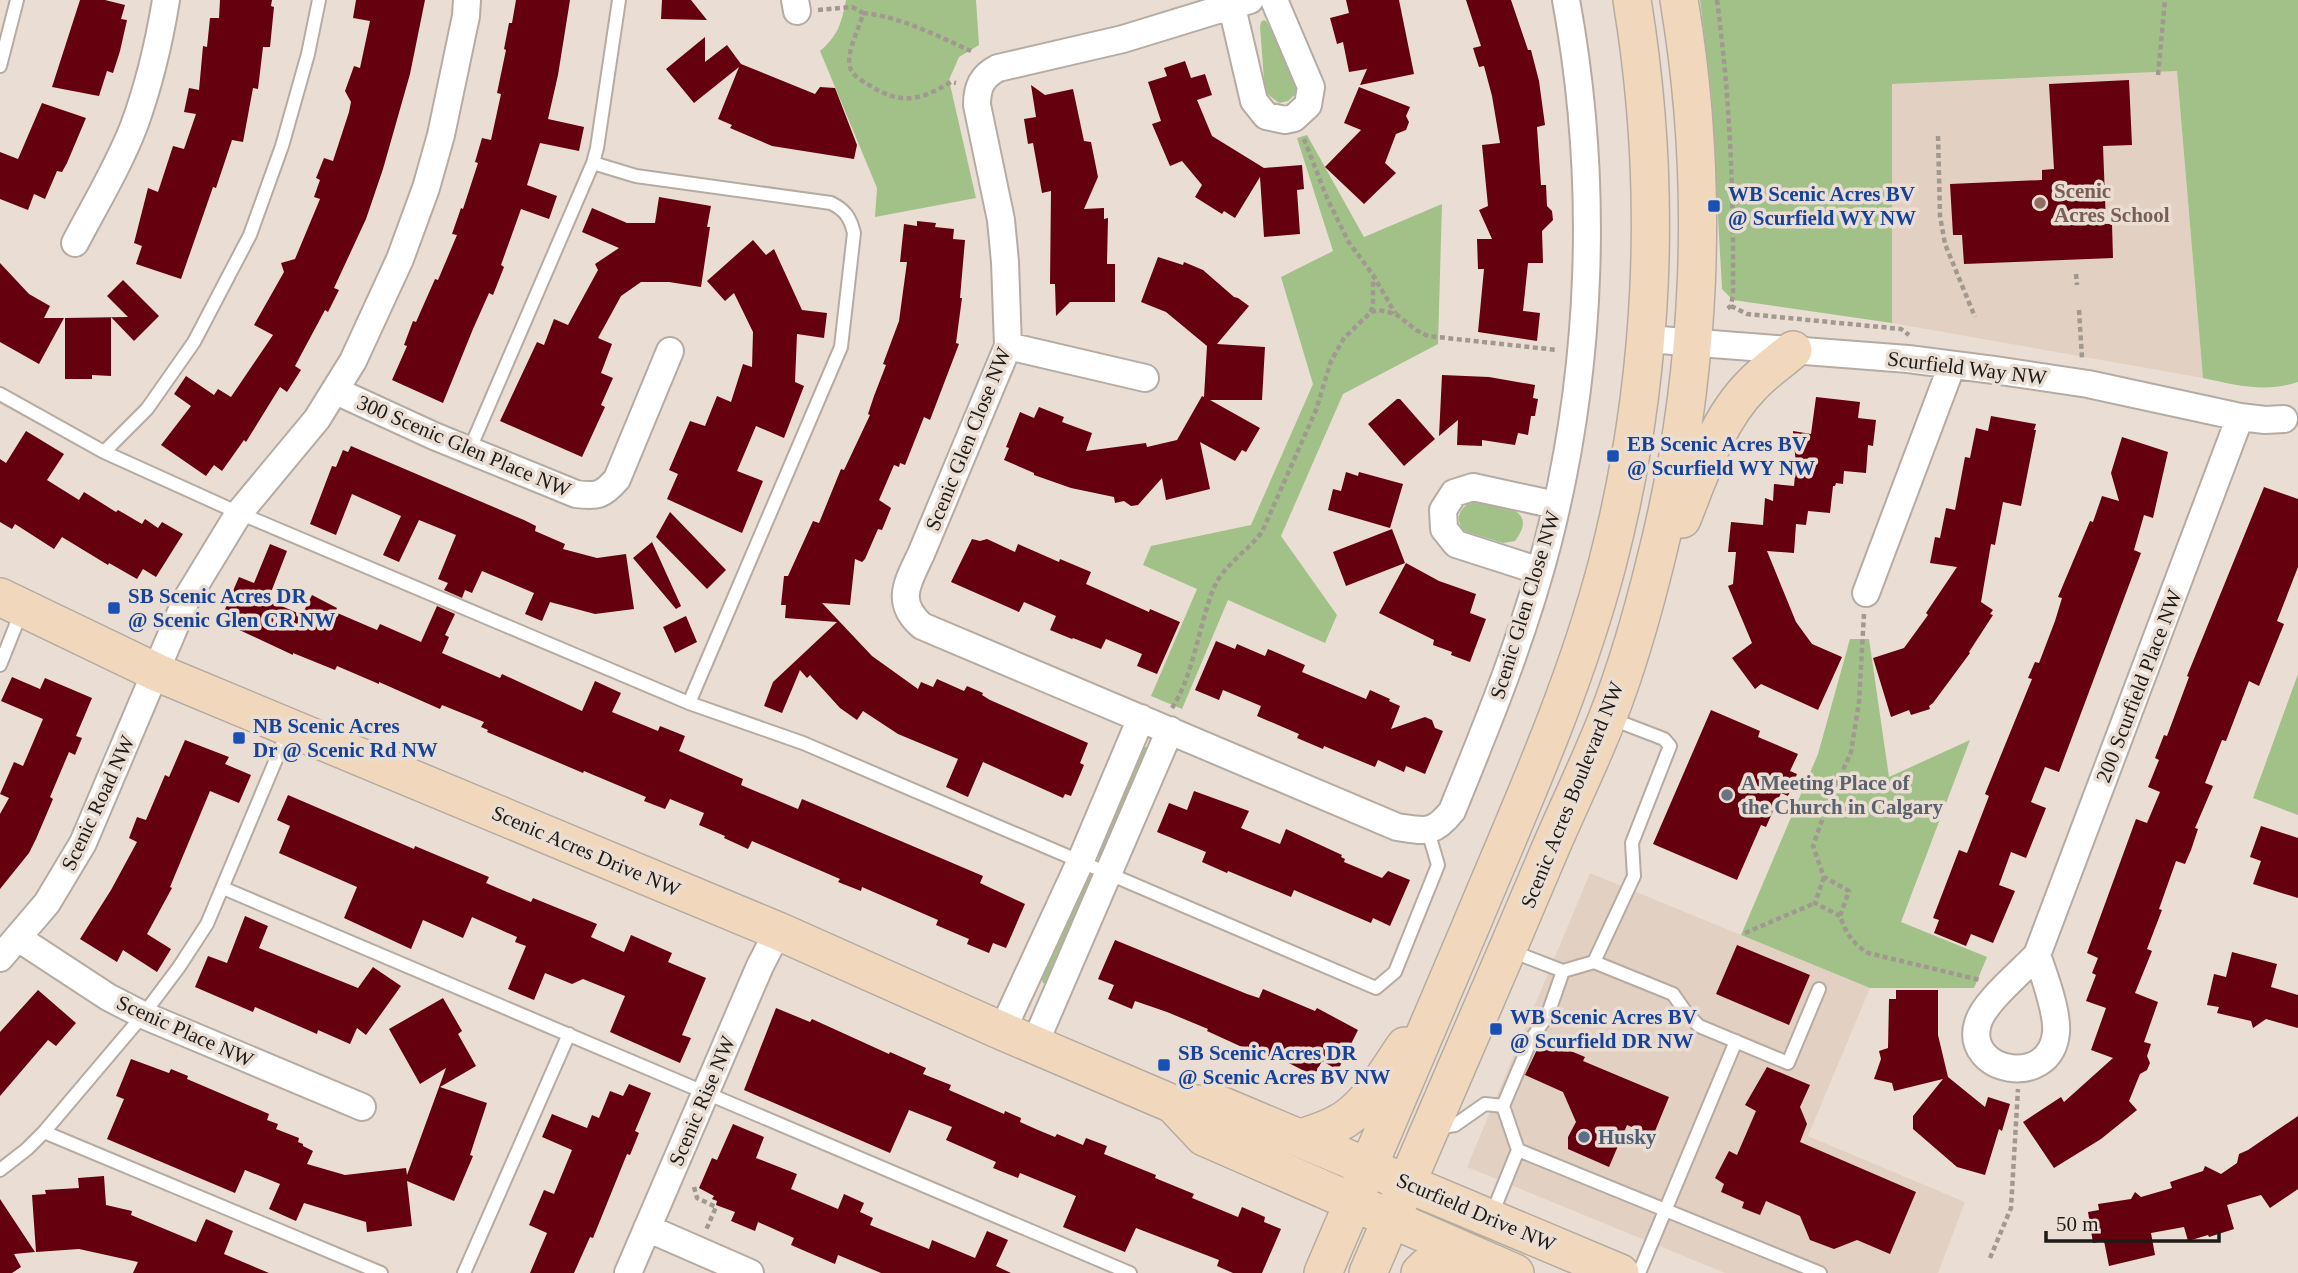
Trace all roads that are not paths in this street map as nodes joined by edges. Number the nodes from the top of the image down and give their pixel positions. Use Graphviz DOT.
graph roads {
  1 [pos="18,0"];
  2 [pos="166,0"];
  3 [pos="319,0"];
  4 [pos="467,0"];
  5 [pos="619,0"];
  6 [pos="1274,0"];
  7 [pos="1566,0"];
  8 [pos="1632,0"];
  9 [pos="1679,0"];
  10 [pos="1241,3"];
  11 [pos="0,66"];
  12 [pos="593,163"];
  13 [pos="75,243"];
  14 [pos="1647,338"];
  15 [pos="1691,344"];
  16 [pos="1008,346"];
  17 [pos="1793,350"];
  18 [pos="670,351"];
  19 [pos="1952,365"];
  20 [pos="1145,378"];
  21 [pos="336,391"];
  22 [pos="0,394"];
  23 [pos="2240,417"];
  24 [pos="2293,420"];
  25 [pos="469,451"];
  26 [pos="104,452"];
  27 [pos="1556,505"];
  28 [pos="239,513"];
  29 [pos="1656,561"];
  30 [pos="1540,572"];
  31 [pos="1866,593"];
  32 [pos="11,604"];
  33 [pos="0,665"];
  34 [pos="156,672"];
  35 [pos="689,703"];
  36 [pos="1141,718"];
  37 [pos="1607,718"];
  38 [pos="1171,719"];
  39 [pos="289,728"];
  40 [pos="1428,831"];
  41 [pos="1081,860"];
  42 [pos="1109,872"];
  43 [pos="223,888"];
  44 [pos="778,931"];
  45 [pos="18,938"];
  46 [pos="1509,950"];
  47 [pos="2037,955"];
  48 [pos="0,958"];
  49 [pos="1594,962"];
  50 [pos="1563,971"];
  51 [pos="1819,989"];
  52 [pos="143,1015"];
  53 [pos="1431,1022"];
  54 [pos="569,1034"];
  55 [pos="1018,1037"];
  56 [pos="1736,1041"];
  57 [pos="705,1092"];
  58 [pos="1173,1104"];
  59 [pos="1503,1106"];
  60 [pos="362,1107"];
  61 [pos="1432,1129"];
  62 [pos="44,1132"];
  63 [pos="1301,1138"];
  64 [pos="1518,1150"];
  65 [pos="1370,1168"];
  66 [pos="0,1170"];
  67 [pos="1408,1184"];
  68 [pos="1354,1203"];
  69 [pos="1665,1210"];
  70 [pos="1490,1218"];
  71 [pos="1391,1219"];
  72 [pos="647,1228"];
  73 [pos="1468,1254"];
  74 [pos="381,1273"];
  75 [pos="464,1273"];
  76 [pos="628,1273"];
  77 [pos="750,1273"];
  78 [pos="1130,1273"];
  79 [pos="1323,1273"];
  80 [pos="1368,1273"];
  81 [pos="1420,1273"];
  82 [pos="1514,1273"];
  83 [pos="1620,1273"];
  84 [pos="1639,1273"];
  85 [pos="1820,1273"];
  1 -- 11 [label="lane"];
  2 -- 13 [label="street"];
  3 -- 26 [label="lane"];
  4 -- 21 [label="street, Scenic Road NW"];
  5 -- 12 [label="lane"];
  6 -- 10 [label="street"];
  7 -- 27 [label="street, Scenic Glen Close NW"];
  8 -- 14 [label="street, Scenic Acres Boulevard NW"];
  9 -- 15 [label="street, Scenic Acres Boulevard NW"];
  10 -- 16 [label="street, Scenic Glen Close NW"];
  12 -- 25 [label="lane"];
  12 -- 35 [label="lane"];
  14 -- 15 [label="street, Scurfield Way NW"];
  14 -- 53 [label="street, Scenic Acres Boulevard NW"];
  15 -- 17 [label="street, Scurfield Way NW"];
  15 -- 29 [label="street, Scenic Acres Boulevard NW"];
  16 -- 20 [label="street"];
  16 -- 36 [label="street, Scenic Glen Close NW"];
  17 -- 19 [label="street, Scurfield Way NW"];
  17 -- 29 [label="street"];
  18 -- 25 [label="street, 300 Scenic Glen Place NW"];
  19 -- 23 [label="street, Scurfield Way NW"];
  19 -- 31 [label="street"];
  21 -- 25 [label="street, 300 Scenic Glen Place NW"];
  21 -- 28 [label="street, Scenic Road NW"];
  22 -- 26 [label="lane"];
  23 -- 24 [label="street, Scurfield Way NW"];
  23 -- 47 [label="street, 200 Scurfield Place NW"];
  26 -- 28 [label="lane"];
  27 -- 30 [label="street, Scenic Glen Close NW"];
  27 -- 30 [label="street"];
  28 -- 34 [label="street, Scenic Road NW"];
  28 -- 35 [label="lane"];
  29 -- 37 [label="street, Scenic Acres Boulevard NW"];
  30 -- 40 [label="street, Scenic Glen Close NW"];
  32 -- 33 [label="lane"];
  32 -- 34 [label="street, Scenic Acres Drive NW"];
  34 -- 39 [label="street, Scenic Acres Drive NW"];
  34 -- 45 [label="street, Scenic Road NW"];
  35 -- 41 [label="lane"];
  36 -- 38 [label="street, Scenic Glen Close NW"];
  36 -- 41 [label="street"];
  37 -- 46 [label="street, Scenic Acres Boulevard NW"];
  37 -- 49 [label="lane"];
  38 -- 40 [label="street, Scenic Glen Close NW"];
  38 -- 42 [label="street"];
  39 -- 43 [label="lane"];
  39 -- 44 [label="street, Scenic Acres Drive NW"];
  40 -- 42 [label="lane"];
  41 -- 42 [label="lane"];
  41 -- 55 [label="street"];
  42 -- 55 [label="street"];
  43 -- 52 [label="lane"];
  43 -- 54 [label="lane"];
  44 -- 55 [label="street, Scenic Acres Drive NW"];
  44 -- 57 [label="street, Scenic Rise NW"];
  45 -- 48 [label="street, Scenic Road NW"];
  45 -- 52 [label="street, Scenic Place NW"];
  46 -- 50 [label="lane"];
  46 -- 61 [label="street, Scenic Acres Boulevard NW"];
  47 -- 47 [label="street, 200 Scurfield Place NW"];
  49 -- 50 [label="lane"];
  49 -- 56 [label="lane"];
  50 -- 59 [label="lane"];
  51 -- 56 [label="lane"];
  52 -- 60 [label="street, Scenic Place NW"];
  52 -- 62 [label="lane"];
  53 -- 63 [label="street"];
  53 -- 65 [label="street, Scenic Acres Boulevard NW"];
  54 -- 57 [label="lane"];
  54 -- 75 [label="lane"];
  55 -- 58 [label="street, Scenic Acres Drive NW"];
  56 -- 69 [label="lane"];
  57 -- 72 [label="street, Scenic Rise NW"];
  57 -- 78 [label="lane"];
  58 -- 63 [label="street, Scenic Acres Drive NW"];
  58 -- 68 [label="street, Scenic Acres Drive NW"];
  59 -- 61 [label="lane"];
  59 -- 64 [label="lane"];
  61 -- 67 [label="street, Scenic Acres Boulevard NW"];
  62 -- 66 [label="lane"];
  62 -- 74 [label="lane"];
  63 -- 65 [label="street, Scenic Acres Drive NW"];
  64 -- 69 [label="lane"];
  64 -- 70 [label="lane"];
  65 -- 67 [label="street, Scurfield Drive NW"];
  65 -- 68 [label="street, Scenic Acres Boulevard NW"];
  67 -- 70 [label="street, Scurfield Drive NW"];
  67 -- 71 [label="street, Scenic Acres Boulevard NW"];
  68 -- 71 [label="street, Scurfield Drive NW"];
  68 -- 79 [label="street, Scenic Acres Boulevard NW"];
  69 -- 84 [label="lane"];
  69 -- 85 [label="lane"];
  70 -- 83 [label="street, Scurfield Drive NW"];
  71 -- 73 [label="street, Scurfield Drive NW"];
  71 -- 80 [label="street, Scenic Acres Boulevard NW"];
  72 -- 76 [label="street, Scenic Rise NW"];
  72 -- 77 [label="street"];
  73 -- 81 [label="street"];
  73 -- 82 [label="street, Scurfield Drive NW"];
}
